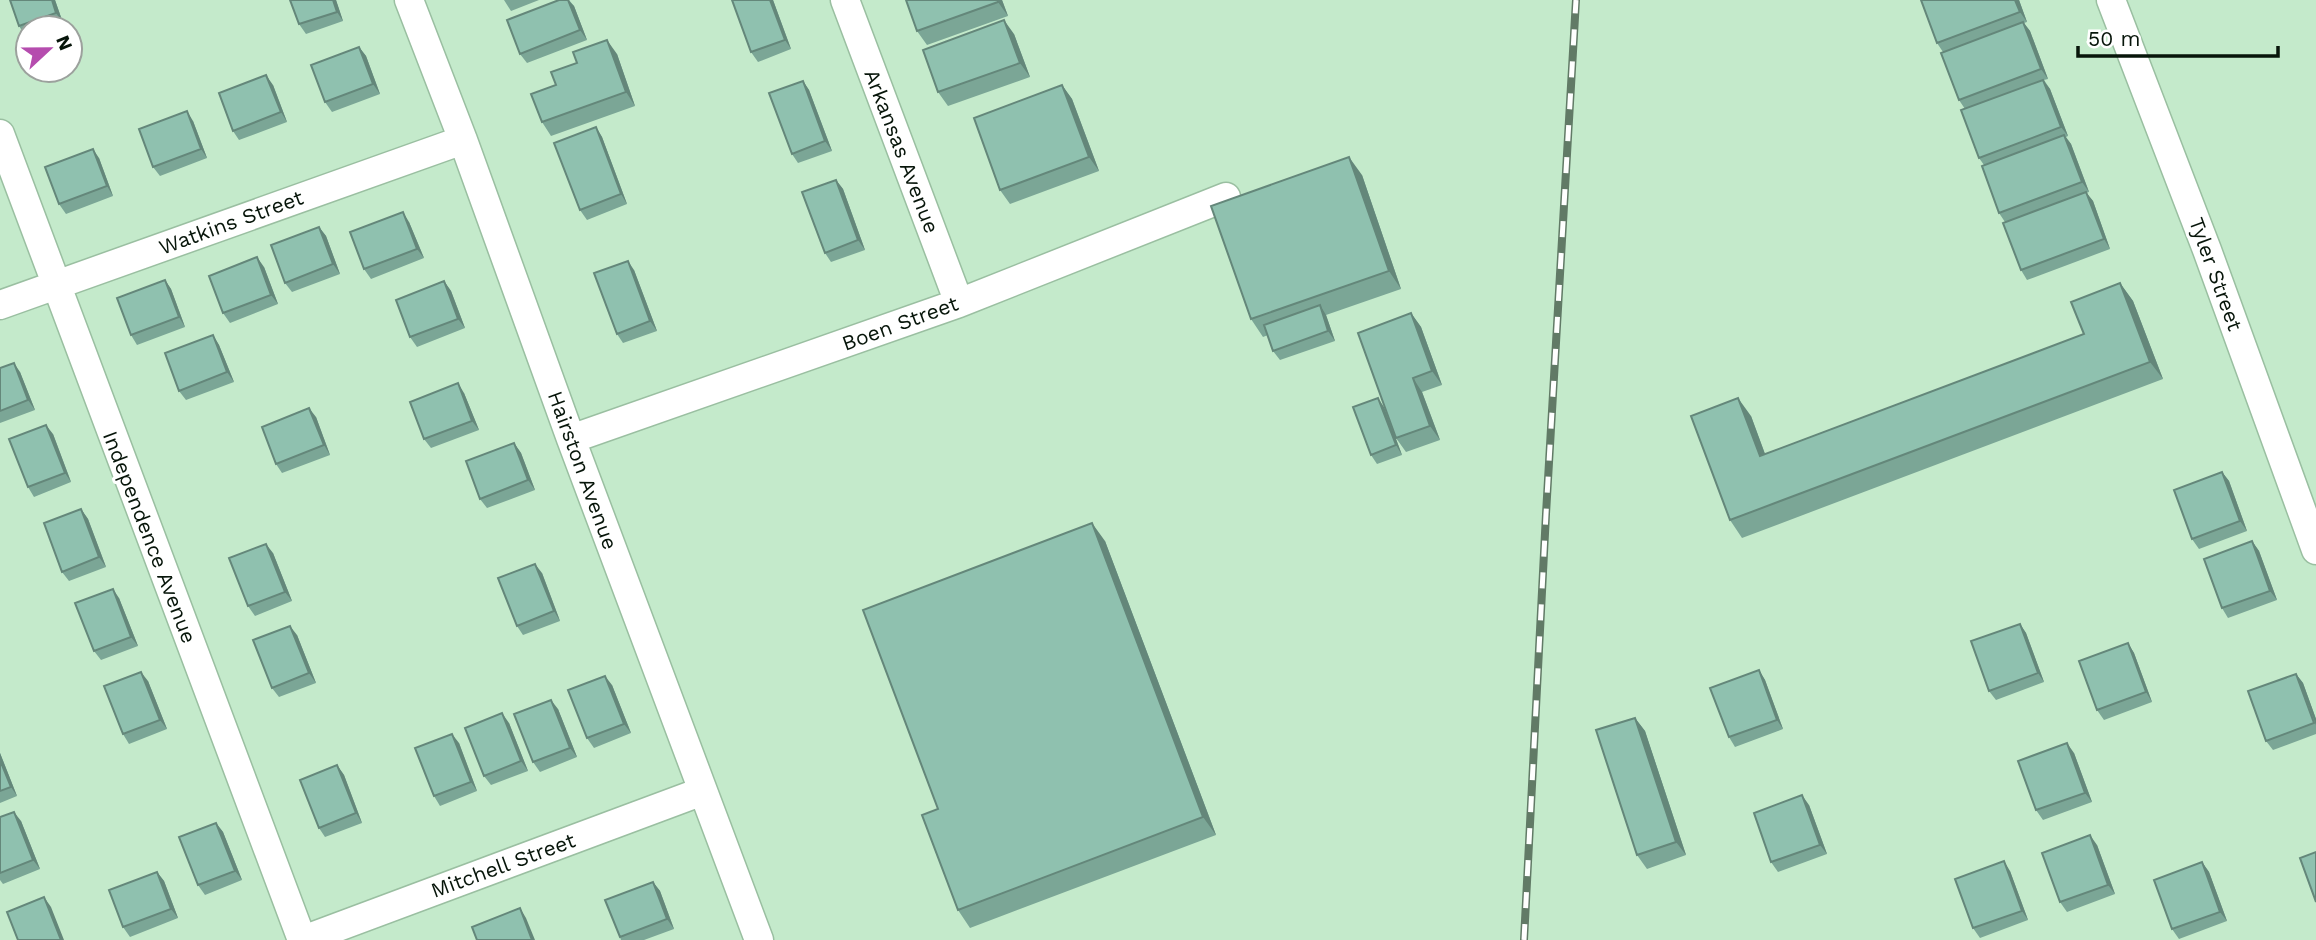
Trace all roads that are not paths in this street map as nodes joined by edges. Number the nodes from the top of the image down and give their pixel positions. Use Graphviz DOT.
graph roads {
  1 [pos="410,0"];
  2 [pos="845,0"];
  3 [pos="2111,0"];
  4 [pos="0,134"];
  5 [pos="463,140"];
  6 [pos="1226,197"];
  7 [pos="55,285"];
  8 [pos="959,303"];
  9 [pos="0,305"];
  10 [pos="571,439"];
  11 [pos="2316,550"];
  12 [pos="703,791"];
  13 [pos="302,940"];
  14 [pos="759,940"];
  1 -- 5 [label="street, Hairston Avenue"];
  2 -- 8 [label="street, Arkansas Avenue"];
  3 -- 11 [label="street, Tyler Street"];
  4 -- 7 [label="street, Independence Avenue"];
  5 -- 7 [label="street, Watkins Street"];
  5 -- 10 [label="street, Hairston Avenue"];
  6 -- 8 [label="street, Boen Street"];
  7 -- 9 [label="street, Watkins Street"];
  7 -- 13 [label="street, Independence Avenue"];
  8 -- 10 [label="street, Boen Street"];
  10 -- 12 [label="street, Hairston Avenue"];
  12 -- 13 [label="street, Mitchell Street"];
  12 -- 14 [label="street, Hairston Avenue"];
}
